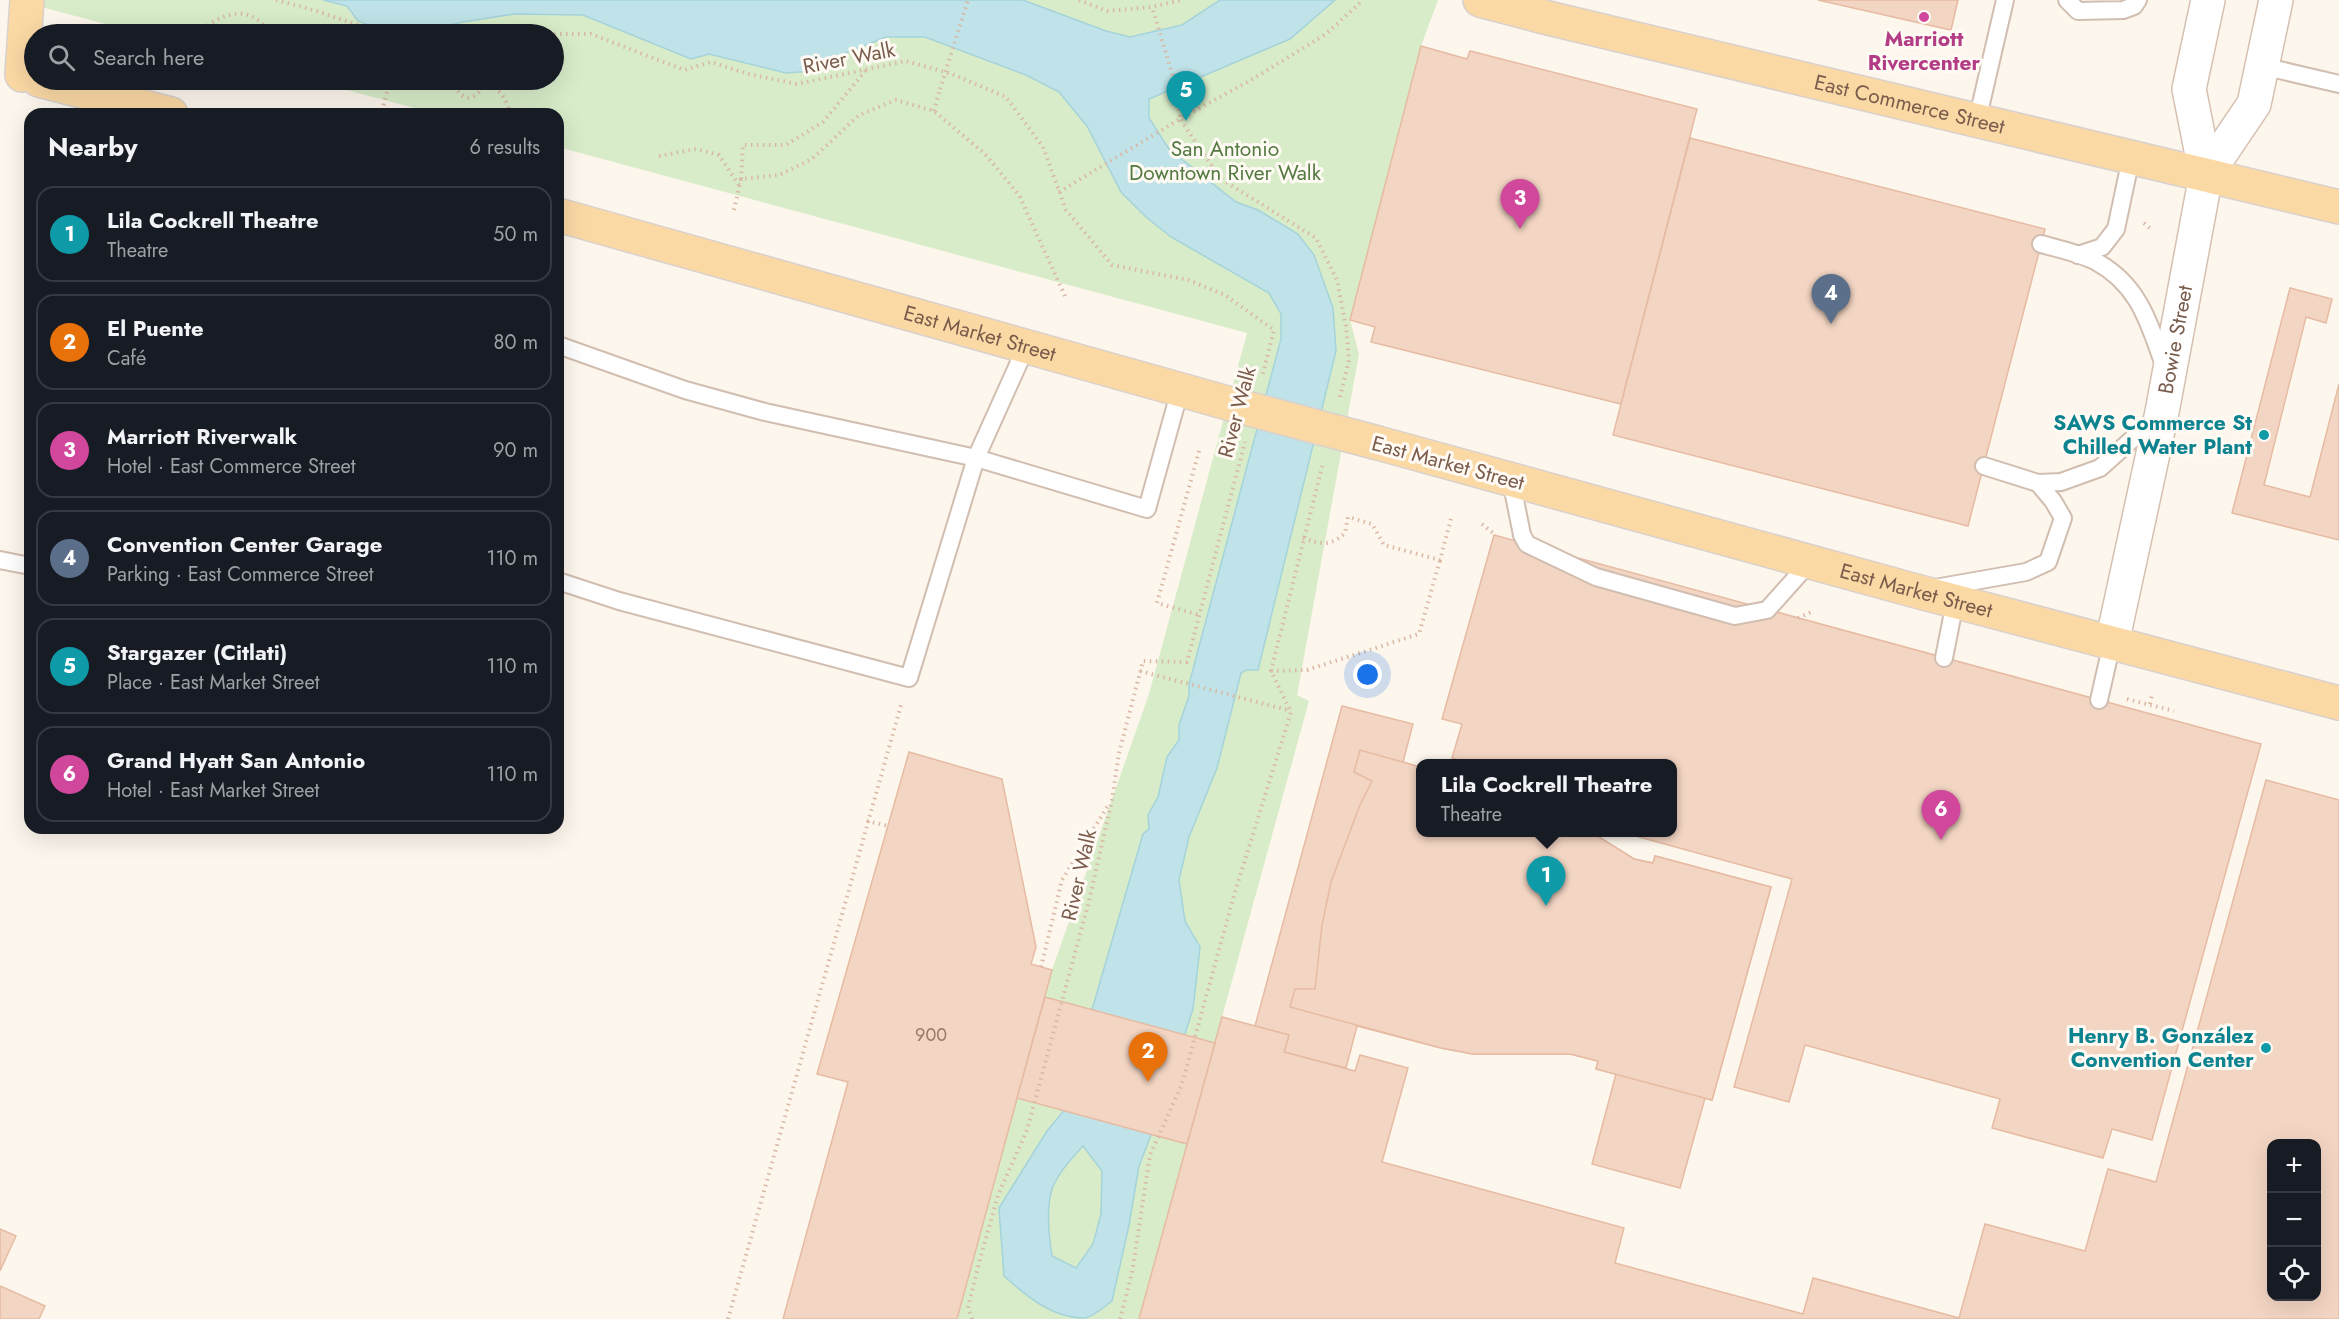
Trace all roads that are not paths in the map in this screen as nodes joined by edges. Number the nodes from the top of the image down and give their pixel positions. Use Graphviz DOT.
graph roads {
  1 [pos="27,0"];
  2 [pos="1480,0"];
  3 [pos="2005,0"];
  4 [pos="2067,0"];
  5 [pos="2138,0"];
  6 [pos="2208,0"];
  7 [pos="2276,0"];
  8 [pos="26,24"];
  9 [pos="2262,66"];
  10 [pos="2339,84"];
  11 [pos="81,90"];
  12 [pos="148,108"];
  13 [pos="1977,121"];
  14 [pos="2131,158"];
  15 [pos="2206,175"];
  16 [pos="2339,207"];
  17 [pos="564,217"];
  18 [pos="2041,244"];
  19 [pos="2078,255"];
  20 [pos="564,347"];
  21 [pos="1026,347"];
  22 [pos="2168,378"];
  23 [pos="1180,390"];
  24 [pos="2162,412"];
  25 [pos="976,458"];
  26 [pos="1984,466"];
  27 [pos="1511,480"];
  28 [pos="2038,483"];
  29 [pos="0,560"];
  30 [pos="1810,562"];
  31 [pos="24,565"];
  32 [pos="564,583"];
  33 [pos="1916,591"];
  34 [pos="1955,602"];
  35 [pos="2112,643"];
  36 [pos="1944,658"];
  37 [pos="2099,700"];
  38 [pos="2339,703"];
  1 -- 8 [label="main road"];
  2 -- 13 [label="main road, East Commerce Street"];
  3 -- 13 [label="lane"];
  4 -- 5 [label="lane"];
  6 -- 15 [label="main road, Bowie Street"];
  7 -- 9 [label="main road, Bowie Street"];
  9 -- 10 [label="lane"];
  9 -- 15 [label="main road, Bowie Street"];
  11 -- 12 [label="main road"];
  13 -- 14 [label="main road, East Commerce Street"];
  14 -- 15 [label="main road, East Commerce Street"];
  14 -- 19 [label="lane"];
  15 -- 16 [label="main road, East Commerce Street"];
  15 -- 22 [label="main road, Bowie Street"];
  17 -- 21 [label="main road, East Market Street"];
  18 -- 19 [label="lane"];
  19 -- 22 [label="lane"];
  20 -- 25 [label="lane"];
  21 -- 23 [label="main road, East Market Street"];
  21 -- 25 [label="lane"];
  22 -- 24 [label="main road, Bowie Street"];
  23 -- 25 [label="lane"];
  23 -- 27 [label="main road, East Market Street, bridge"];
  24 -- 28 [label="lane"];
  24 -- 35 [label="main road, Bowie Street"];
  25 -- 32 [label="lane"];
  26 -- 28 [label="lane"];
  27 -- 30 [label="main road, East Market Street"];
  27 -- 30 [label="lane"];
  28 -- 33 [label="lane"];
  29 -- 31 [label="lane"];
  30 -- 33 [label="main road, East Market Street"];
  33 -- 34 [label="main road, East Market Street"];
  34 -- 35 [label="main road, East Market Street"];
  34 -- 36 [label="lane"];
  35 -- 37 [label="lane"];
  35 -- 38 [label="main road, East Market Street"];
}
